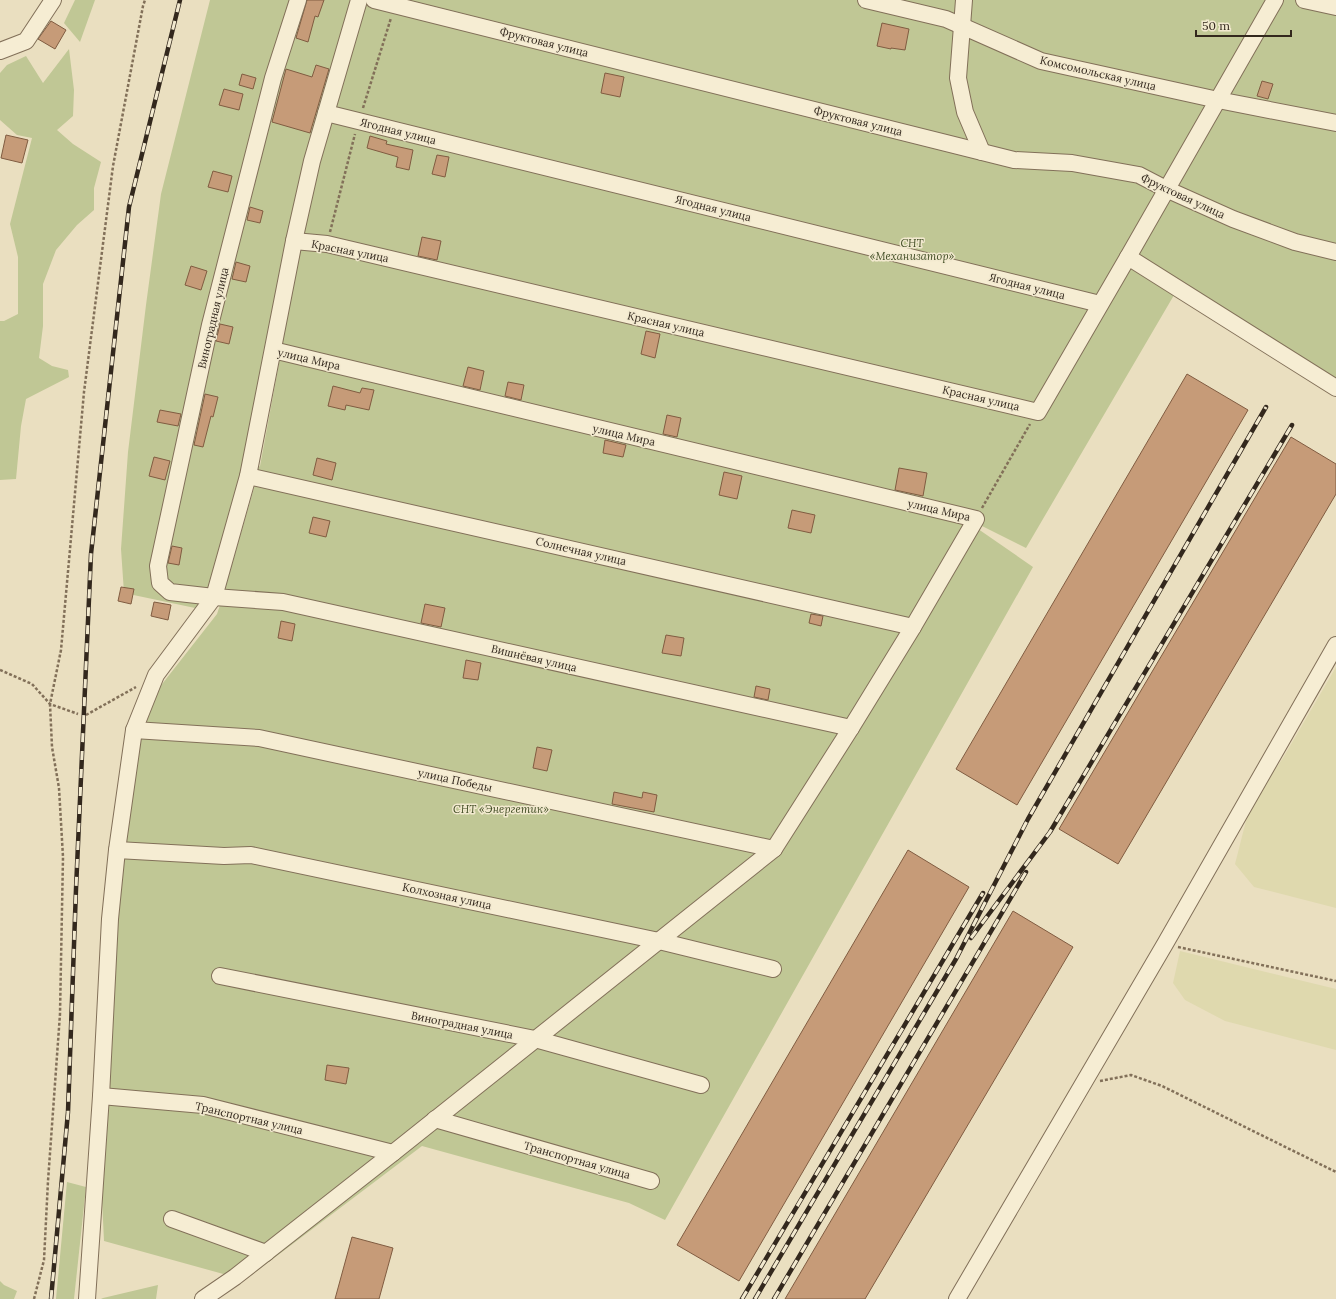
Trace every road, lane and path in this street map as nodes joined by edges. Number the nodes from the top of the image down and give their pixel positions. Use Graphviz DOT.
graph roads {
  1 [pos="53,0"];
  2 [pos="145,0"];
  3 [pos="298,0"];
  4 [pos="359,0"];
  5 [pos="374,0"];
  6 [pos="866,0"];
  7 [pos="964,0"];
  8 [pos="1275,0"];
  9 [pos="1304,0"];
  10 [pos="1336,7"];
  11 [pos="961,26"];
  12 [pos="0,51"];
  13 [pos="1218,100"];
  14 [pos="326,113"];
  15 [pos="1336,124"];
  16 [pos="982,152"];
  17 [pos="1166,189"];
  18 [pos="294,241"];
  19 [pos="1336,252"];
  20 [pos="1128,257"];
  21 [pos="1100,304"];
  22 [pos="273,350"];
  23 [pos="1336,388"];
  24 [pos="1038,412"];
  25 [pos="248,476"];
  26 [pos="976,519"];
  27 [pos="214,597"];
  28 [pos="914,627"];
  29 [pos="1336,645"];
  30 [pos="0,670"];
  31 [pos="137,686"];
  32 [pos="50,704"];
  33 [pos="78,714"];
  34 [pos="86,715"];
  35 [pos="851,728"];
  36 [pos="134,730"];
  37 [pos="774,849"];
  38 [pos="117,850"];
  39 [pos="659,941"];
  40 [pos="1165,944"];
  41 [pos="773,969"];
  42 [pos="220,976"];
  43 [pos="1336,982"];
  44 [pos="535,1040"];
  45 [pos="1084,1083"];
  46 [pos="701,1085"];
  47 [pos="101,1096"];
  48 [pos="435,1119"];
  49 [pos="394,1153"];
  50 [pos="1336,1172"];
  51 [pos="651,1181"];
  52 [pos="172,1219"];
  53 [pos="266,1253"];
  54 [pos="34,1299"];
  55 [pos="87,1299"];
  56 [pos="203,1299"];
  57 [pos="957,1299"];
  1 -- 12 [label="street"];
  2 -- 32 [label="path"];
  3 -- 27 [label="street, Виноградная улица"];
  4 -- 14 [label="street"];
  5 -- 16 [label="street, Фруктовая улица"];
  6 -- 11 [label="street, Комсомольская улица"];
  7 -- 11 [label="street"];
  8 -- 13 [label="street"];
  9 -- 10 [label="street"];
  11 -- 13 [label="street, Комсомольская улица"];
  11 -- 16 [label="street"];
  13 -- 15 [label="street, Комсомольская улица"];
  13 -- 17 [label="street"];
  14 -- 18 [label="street"];
  14 -- 21 [label="street, Ягодная улица"];
  16 -- 17 [label="street, Фруктовая улица"];
  17 -- 19 [label="street, Фруктовая улица"];
  17 -- 20 [label="street"];
  18 -- 22 [label="street"];
  18 -- 24 [label="street, Красная улица"];
  20 -- 21 [label="street"];
  20 -- 23 [label="street"];
  21 -- 24 [label="street"];
  22 -- 25 [label="street"];
  22 -- 26 [label="street, улица Мира"];
  24 -- 26 [label="path"];
  25 -- 27 [label="street"];
  25 -- 28 [label="street, Солнечная улица"];
  26 -- 28 [label="street"];
  27 -- 35 [label="street, Вишнёвая улица"];
  27 -- 36 [label="street"];
  28 -- 35 [label="street"];
  29 -- 40 [label="street"];
  30 -- 32 [label="path"];
  31 -- 34 [label="path"];
  32 -- 33 [label="path"];
  32 -- 54 [label="path"];
  35 -- 37 [label="street"];
  36 -- 37 [label="street, улица Победы"];
  36 -- 38 [label="street"];
  37 -- 39 [label="street"];
  38 -- 39 [label="street, Колхозная улица"];
  38 -- 47 [label="street"];
  39 -- 41 [label="street, Колхозная улица"];
  39 -- 44 [label="street"];
  40 -- 43 [label="path"];
  40 -- 45 [label="street"];
  42 -- 44 [label="street, Виноградная улица"];
  44 -- 46 [label="street, Виноградная улица"];
  44 -- 48 [label="street"];
  45 -- 50 [label="path"];
  45 -- 57 [label="street"];
  47 -- 49 [label="street, Транспортная улица"];
  47 -- 55 [label="street"];
  48 -- 49 [label="street"];
  48 -- 51 [label="street, Транспортная улица"];
  49 -- 53 [label="street"];
  52 -- 53 [label="street"];
  53 -- 56 [label="street"];
}
